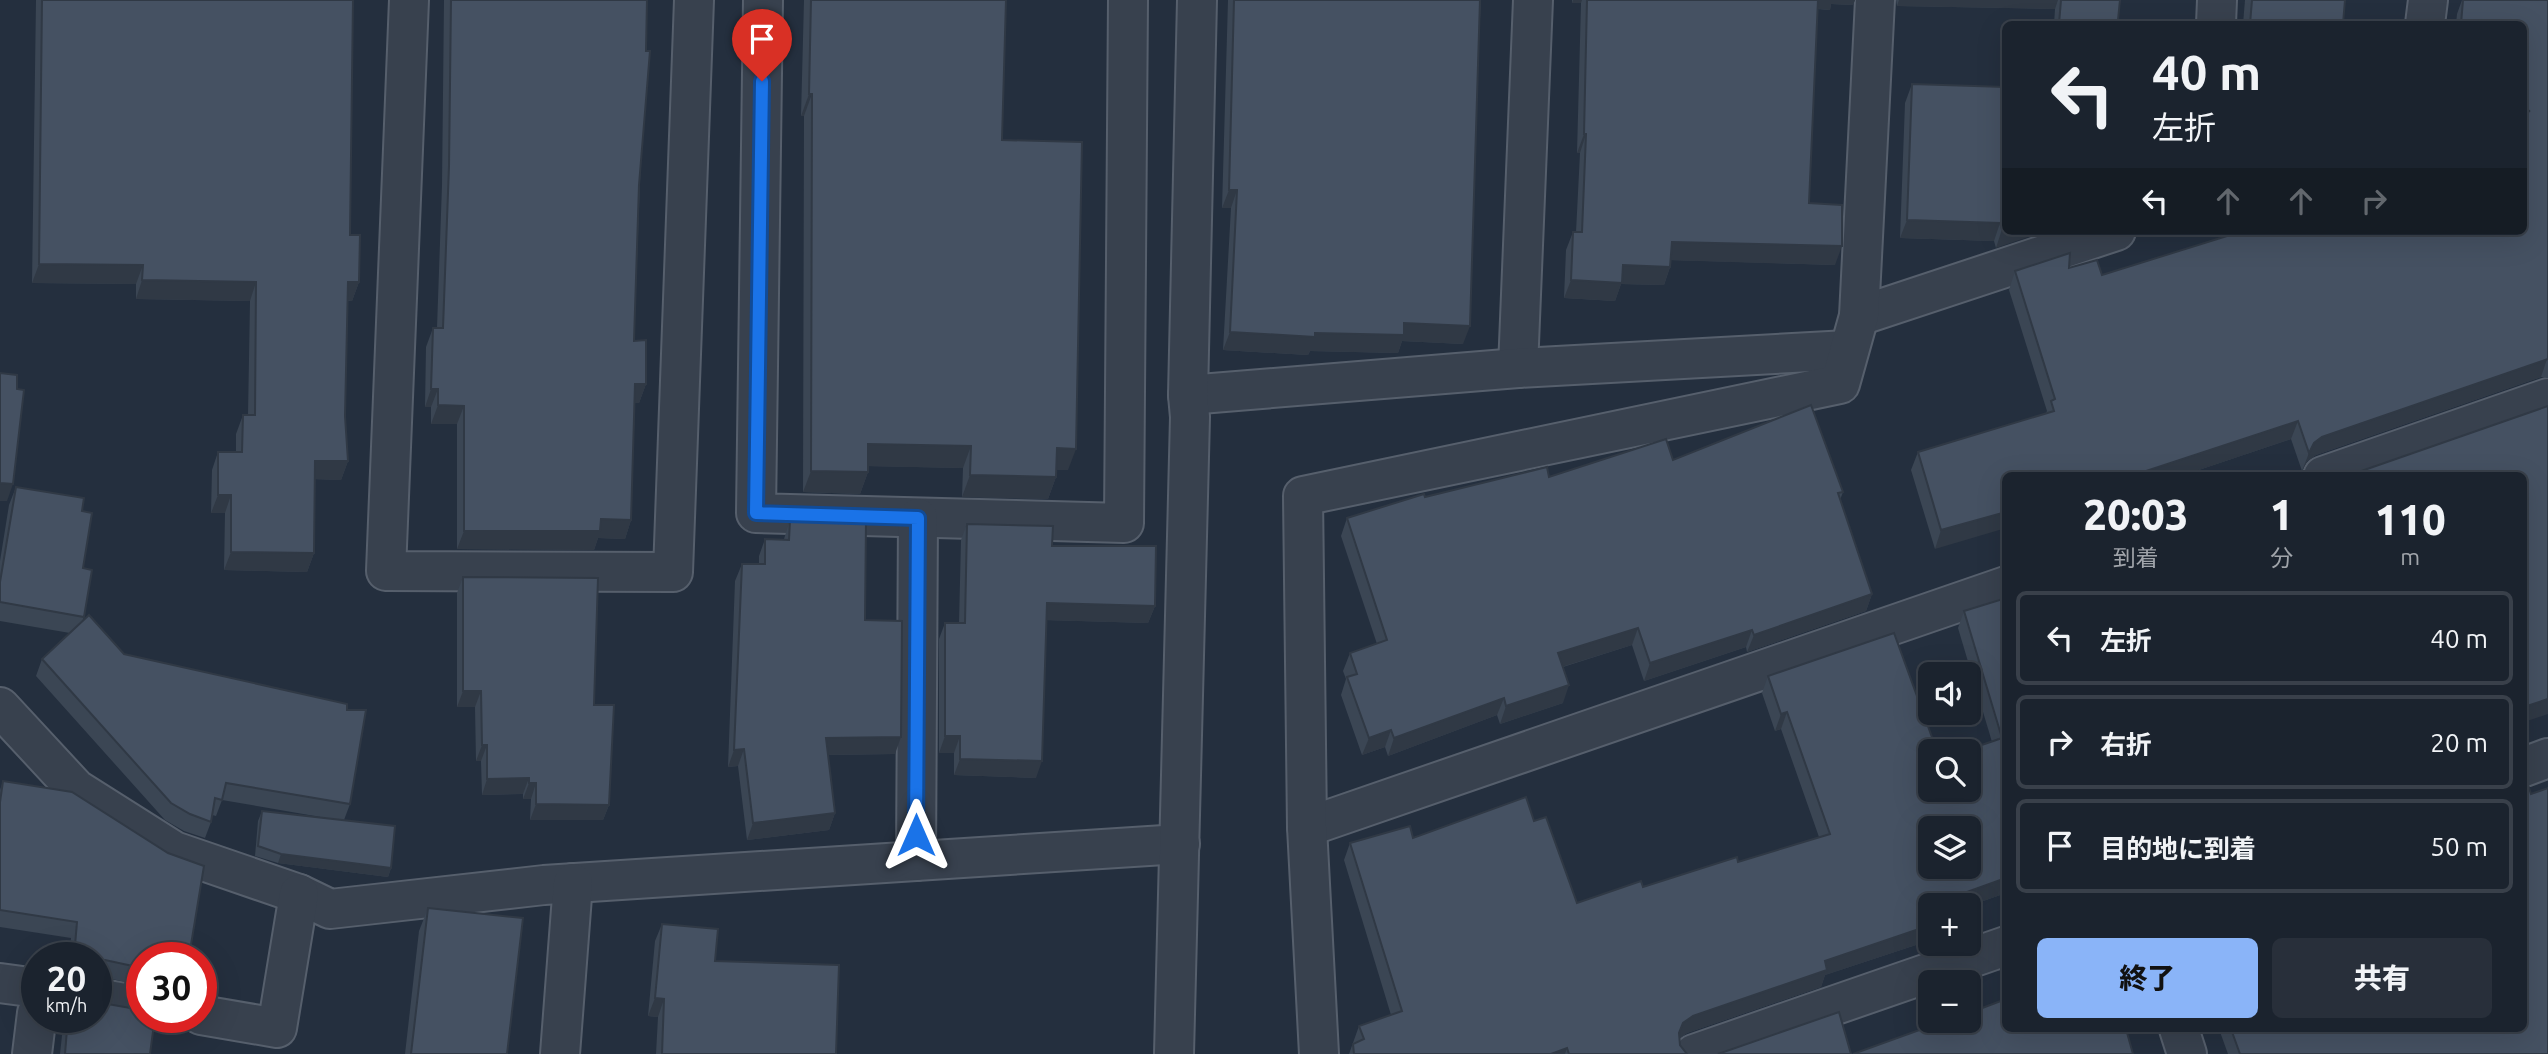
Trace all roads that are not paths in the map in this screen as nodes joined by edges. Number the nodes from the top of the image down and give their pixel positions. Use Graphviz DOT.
graph roads {
  1 [pos="409,0"];
  2 [pos="694,0"];
  3 [pos="764,0"];
  4 [pos="1128,0"];
  5 [pos="1197,0"];
  6 [pos="1533,0"];
  7 [pos="1875,0"];
  8 [pos="2217,0"];
  9 [pos="2428,0"];
  10 [pos="2216,21"];
  11 [pos="2425,21"];
  12 [pos="2106,235"];
  13 [pos="1853,333"];
  14 [pos="1518,368"];
  15 [pos="1188,395"];
  16 [pos="2548,398"];
  17 [pos="2335,472"];
  18 [pos="918,518"];
  19 [pos="2002,587"];
  20 [pos="0,707"];
  21 [pos="2548,758"];
  22 [pos="2527,766"];
  23 [pos="1307,827"];
  24 [pos="1180,844"];
  25 [pos="916,861"];
  26 [pos="573,883"];
  27 [pos="299,894"];
  28 [pos="2002,947"];
  29 [pos="0,983"];
  30 [pos="21,986"];
  31 [pos="217,1018"];
  32 [pos="2180,1032"];
  33 [pos="35,1033"];
  34 [pos="32,1054"];
  35 [pos="560,1054"];
  36 [pos="1174,1054"];
  37 [pos="1319,1054"];
  38 [pos="1694,1054"];
  39 [pos="2188,1054"];
  1 -- 2 [label="street"];
  3 -- 18 [label="street"];
  4 -- 18 [label="street"];
  5 -- 15 [label="street"];
  6 -- 14 [label="street"];
  7 -- 13 [label="street"];
  8 -- 10 [label="street"];
  9 -- 11 [label="street"];
  12 -- 13 [label="street"];
  13 -- 14 [label="street"];
  13 -- 23 [label="street"];
  14 -- 15 [label="street"];
  15 -- 24 [label="street"];
  16 -- 17 [label="street"];
  18 -- 25 [label="street"];
  19 -- 23 [label="street"];
  20 -- 27 [label="street"];
  21 -- 22 [label="street"];
  23 -- 37 [label="street"];
  24 -- 25 [label="street"];
  24 -- 36 [label="street"];
  25 -- 26 [label="street"];
  26 -- 27 [label="street"];
  26 -- 35 [label="street"];
  27 -- 31 [label="street"];
  28 -- 38 [label="street"];
  29 -- 30 [label="street"];
  32 -- 39 [label="street"];
  33 -- 34 [label="street"];
}
